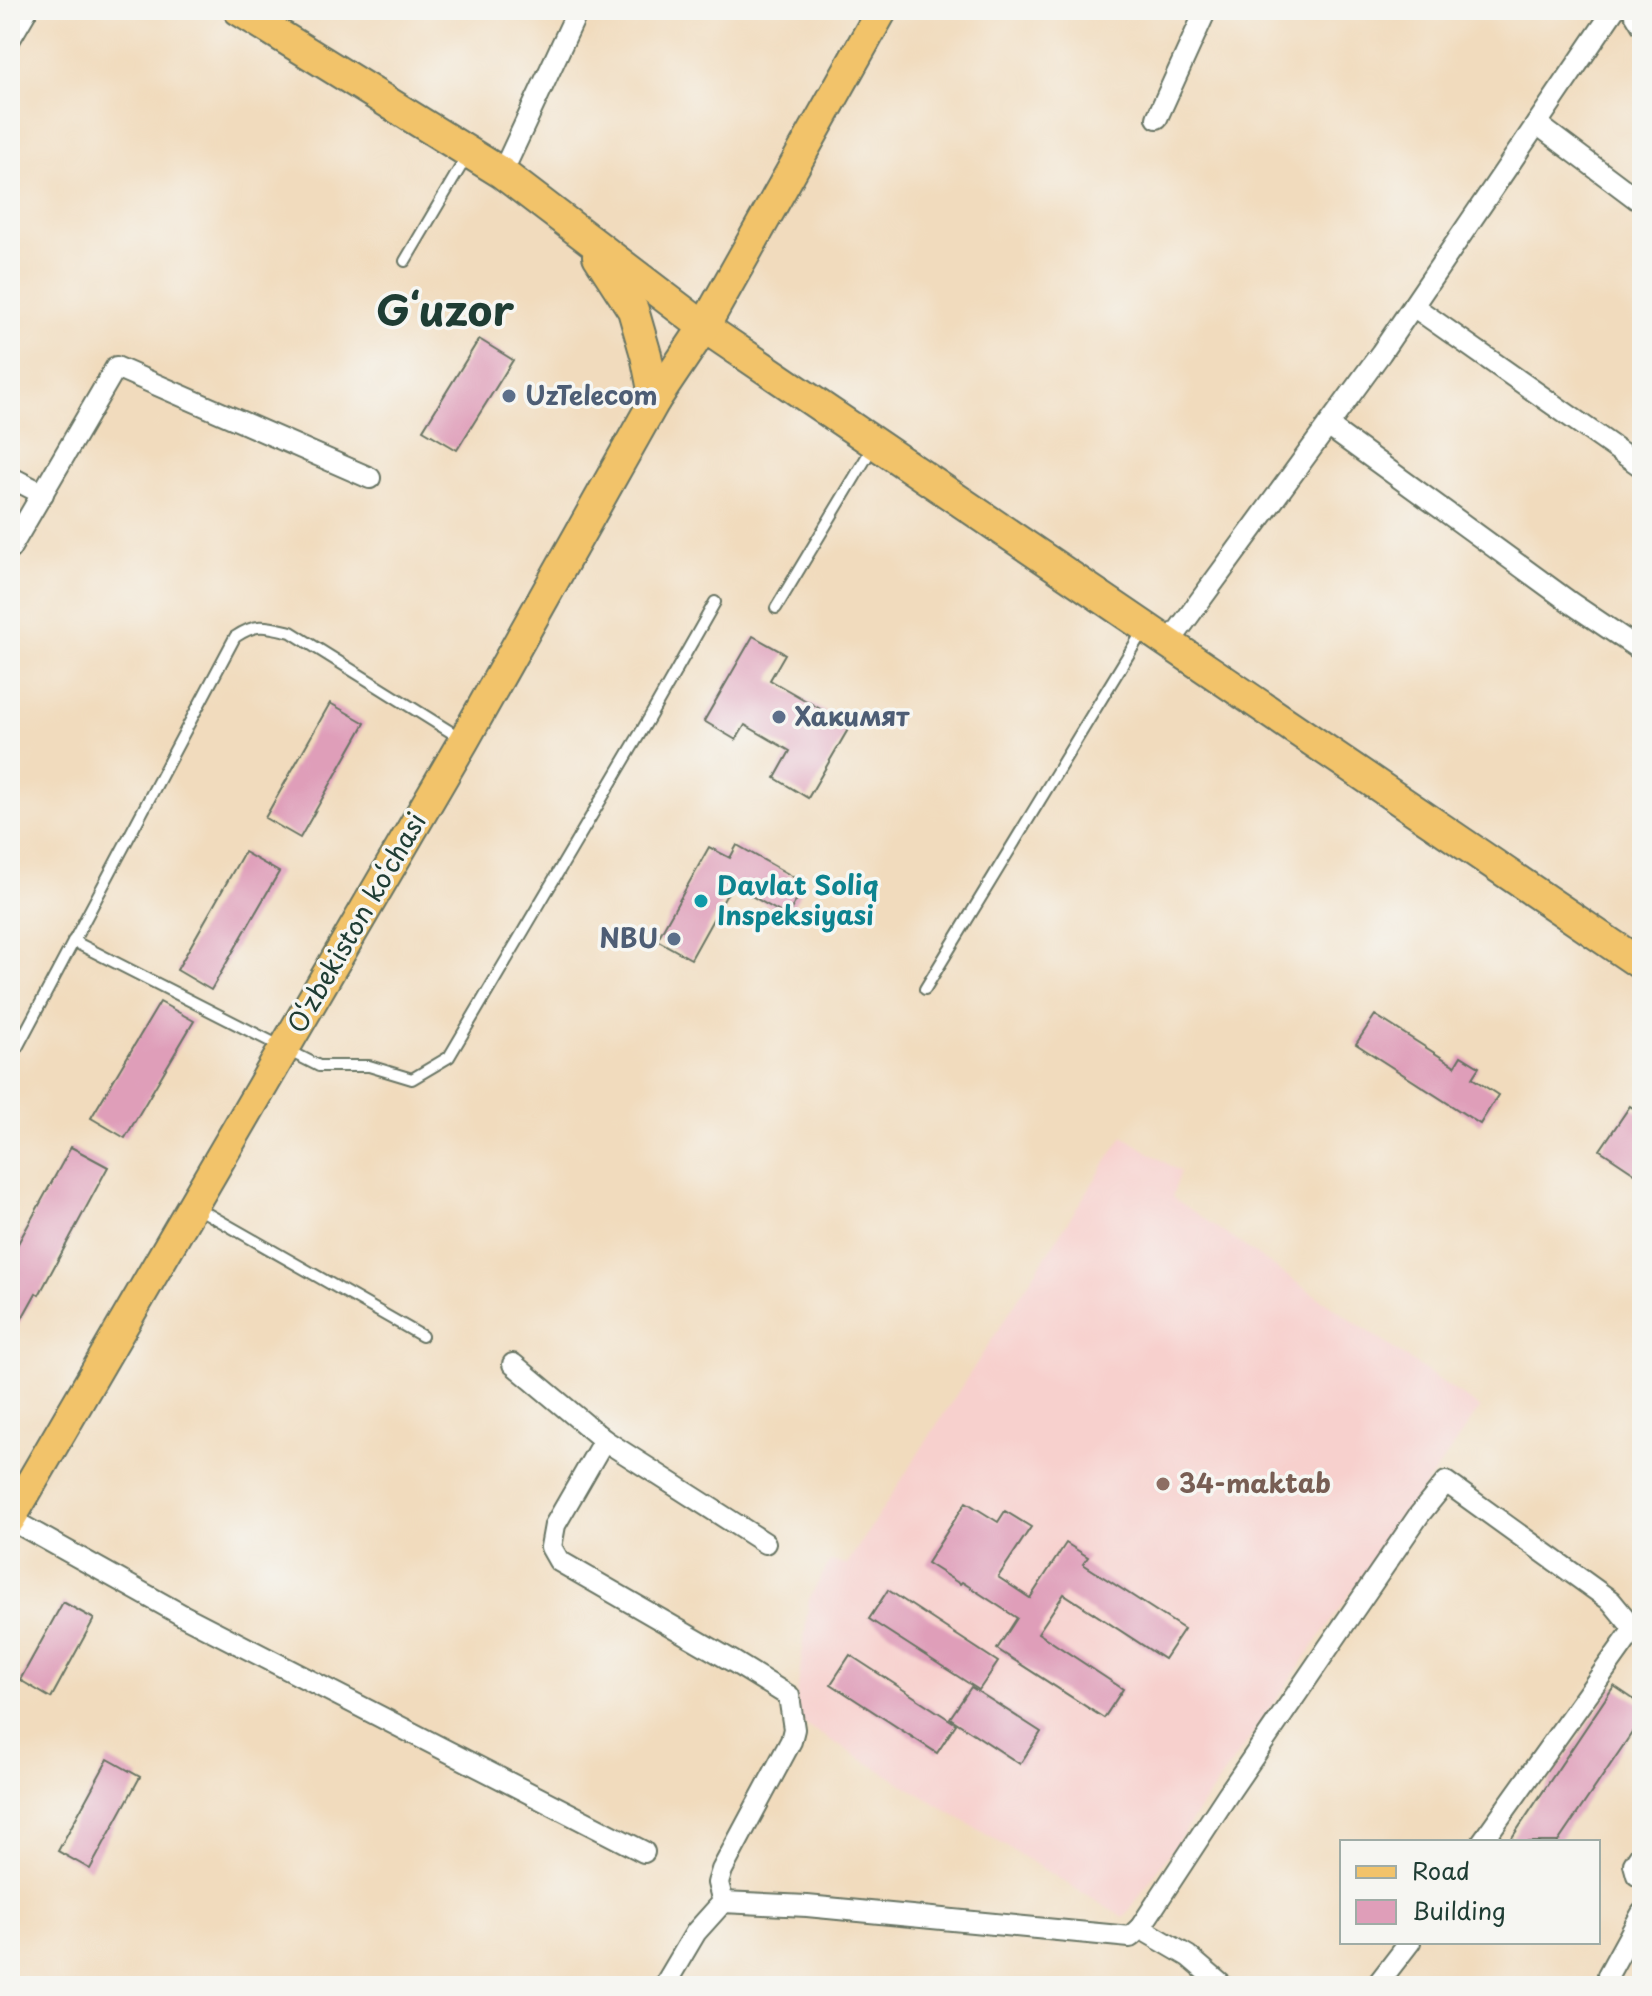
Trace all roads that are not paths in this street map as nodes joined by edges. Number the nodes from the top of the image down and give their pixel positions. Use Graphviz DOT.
graph roads {
  1 [pos="27,10"];
  2 [pos="578,10"];
  3 [pos="882,10"];
  4 [pos="1206,10"];
  5 [pos="1614,10"];
  6 [pos="1633,10"];
  7 [pos="246,12"];
  8 [pos="1642,25"];
  9 [pos="10,39"];
  10 [pos="1157,118"];
  11 [pos="1537,124"];
  12 [pos="469,153"];
  13 [pos="502,173"];
  14 [pos="1642,203"];
  15 [pos="586,237"];
  16 [pos="405,261"];
  17 [pos="1413,306"];
  18 [pos="704,327"];
  19 [pos="655,400"];
  20 [pos="1328,426"];
  21 [pos="875,443"];
  22 [pos="1642,467"];
  23 [pos="10,477"];
  24 [pos="370,478"];
  25 [pos="43,494"];
  26 [pos="10,549"];
  27 [pos="715,602"];
  28 [pos="776,608"];
  29 [pos="1157,635"];
  30 [pos="1642,651"];
  31 [pos="464,740"];
  32 [pos="73,941"];
  33 [pos="1642,965"];
  34 [pos="925,989"];
  35 [pos="284,1048"];
  36 [pos="10,1061"];
  37 [pos="193,1205"];
  38 [pos="422,1336"];
  39 [pos="513,1364"];
  40 [pos="604,1440"];
  41 [pos="10,1519"];
  42 [pos="765,1543"];
  43 [pos="1638,1628"];
  44 [pos="1483,1840"];
  45 [pos="644,1852"];
  46 [pos="1642,1852"];
  47 [pos="1642,1878"];
  48 [pos="723,1902"];
  49 [pos="1642,1913"];
  50 [pos="1140,1928"];
  51 [pos="1408,1944"];
  52 [pos="1610,1982"];
  53 [pos="664,1986"];
  54 [pos="1223,1986"];
  55 [pos="1376,1986"];
  1 -- 9 [label="street"];
  2 -- 13 [label="street"];
  3 -- 18 [label="main road, O‘zbekiston ko‘chasi"];
  4 -- 10 [label="street"];
  5 -- 11 [label="street"];
  6 -- 8 [label="street"];
  7 -- 12 [label="main road"];
  11 -- 14 [label="street"];
  11 -- 17 [label="street"];
  12 -- 13 [label="main road"];
  12 -- 16 [label="lane"];
  13 -- 15 [label="main road"];
  15 -- 18 [label="main road"];
  15 -- 19 [label="main road"];
  17 -- 20 [label="street"];
  17 -- 22 [label="street"];
  18 -- 19 [label="main road, O‘zbekiston ko‘chasi"];
  18 -- 21 [label="main road"];
  19 -- 31 [label="main road, O‘zbekiston ko‘chasi"];
  20 -- 29 [label="street"];
  20 -- 30 [label="street"];
  21 -- 28 [label="lane"];
  21 -- 29 [label="main road"];
  23 -- 25 [label="street"];
  24 -- 25 [label="street"];
  25 -- 26 [label="street"];
  27 -- 35 [label="lane"];
  29 -- 33 [label="main road"];
  29 -- 34 [label="lane"];
  31 -- 32 [label="lane"];
  31 -- 35 [label="main road, O‘zbekiston ko‘chasi"];
  32 -- 35 [label="lane"];
  32 -- 36 [label="lane"];
  35 -- 37 [label="main road, O‘zbekiston ko‘chasi"];
  37 -- 38 [label="lane"];
  37 -- 41 [label="main road, O‘zbekiston ko‘chasi"];
  39 -- 40 [label="street"];
  40 -- 42 [label="street"];
  40 -- 48 [label="street"];
  41 -- 45 [label="street"];
  43 -- 44 [label="street"];
  43 -- 50 [label="street"];
  46 -- 47 [label="street"];
  48 -- 50 [label="street"];
  48 -- 53 [label="street"];
  49 -- 52 [label="street"];
  50 -- 54 [label="street"];
  51 -- 55 [label="street"];
}
